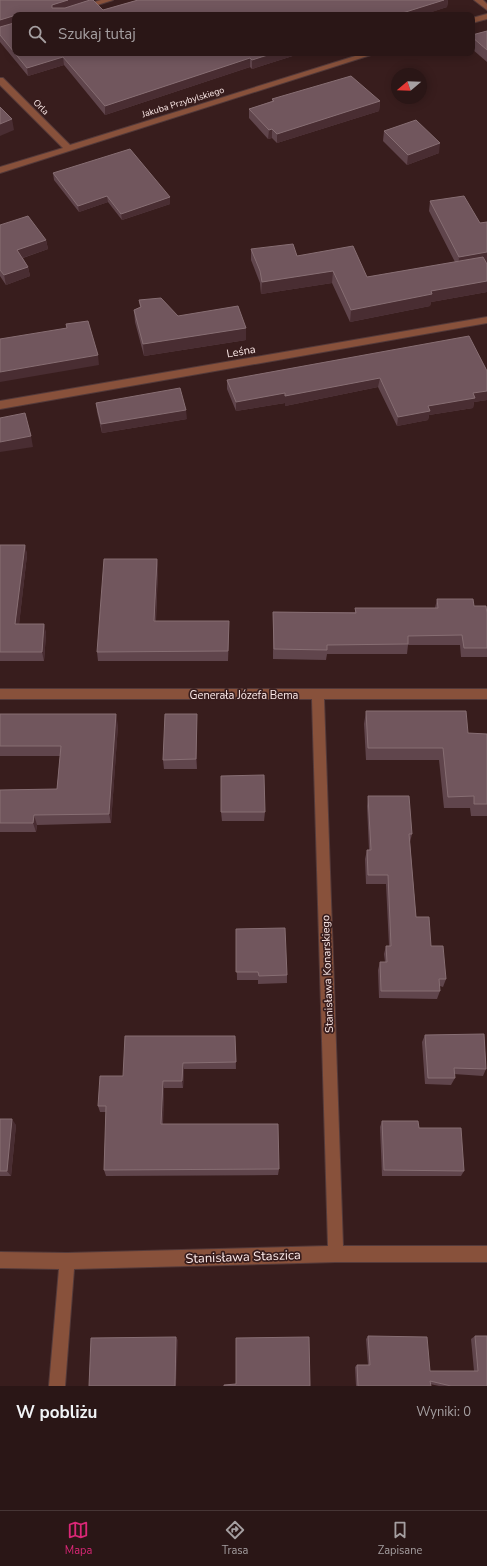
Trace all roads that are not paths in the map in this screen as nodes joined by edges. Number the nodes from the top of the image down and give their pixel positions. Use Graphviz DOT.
graph roads {
  1 [pos="109,0"];
  2 [pos="478,0"];
  3 [pos="487,8"];
  4 [pos="68,12"];
  5 [pos="487,16"];
  6 [pos="475,20"];
  7 [pos="363,56"];
  8 [pos="0,80"];
  9 [pos="68,148"];
  10 [pos="0,170"];
  11 [pos="487,320"];
  12 [pos="0,405"];
  13 [pos="0,694"];
  14 [pos="487,694"];
  15 [pos="318,695"];
  16 [pos="336,1254"];
  17 [pos="487,1254"];
  18 [pos="0,1260"];
  19 [pos="67,1261"];
  20 [pos="57,1386"];
  1 -- 4 [label="street"];
  2 -- 3 [label="street"];
  5 -- 6 [label="street"];
  7 -- 9 [label="street, Jakuba Przybylskiego"];
  8 -- 9 [label="street, Orla"];
  9 -- 10 [label="street, Jakuba Przybylskiego"];
  11 -- 12 [label="street, Leśna"];
  13 -- 15 [label="street, Generała Józefa Bema"];
  14 -- 15 [label="street, Generała Józefa Bema"];
  15 -- 16 [label="street, Stanisława Konarskiego"];
  16 -- 17 [label="street, Stanisława Staszica"];
  16 -- 19 [label="street, Stanisława Staszica"];
  18 -- 19 [label="street, Stanisława Staszica"];
  19 -- 20 [label="street"];
}
